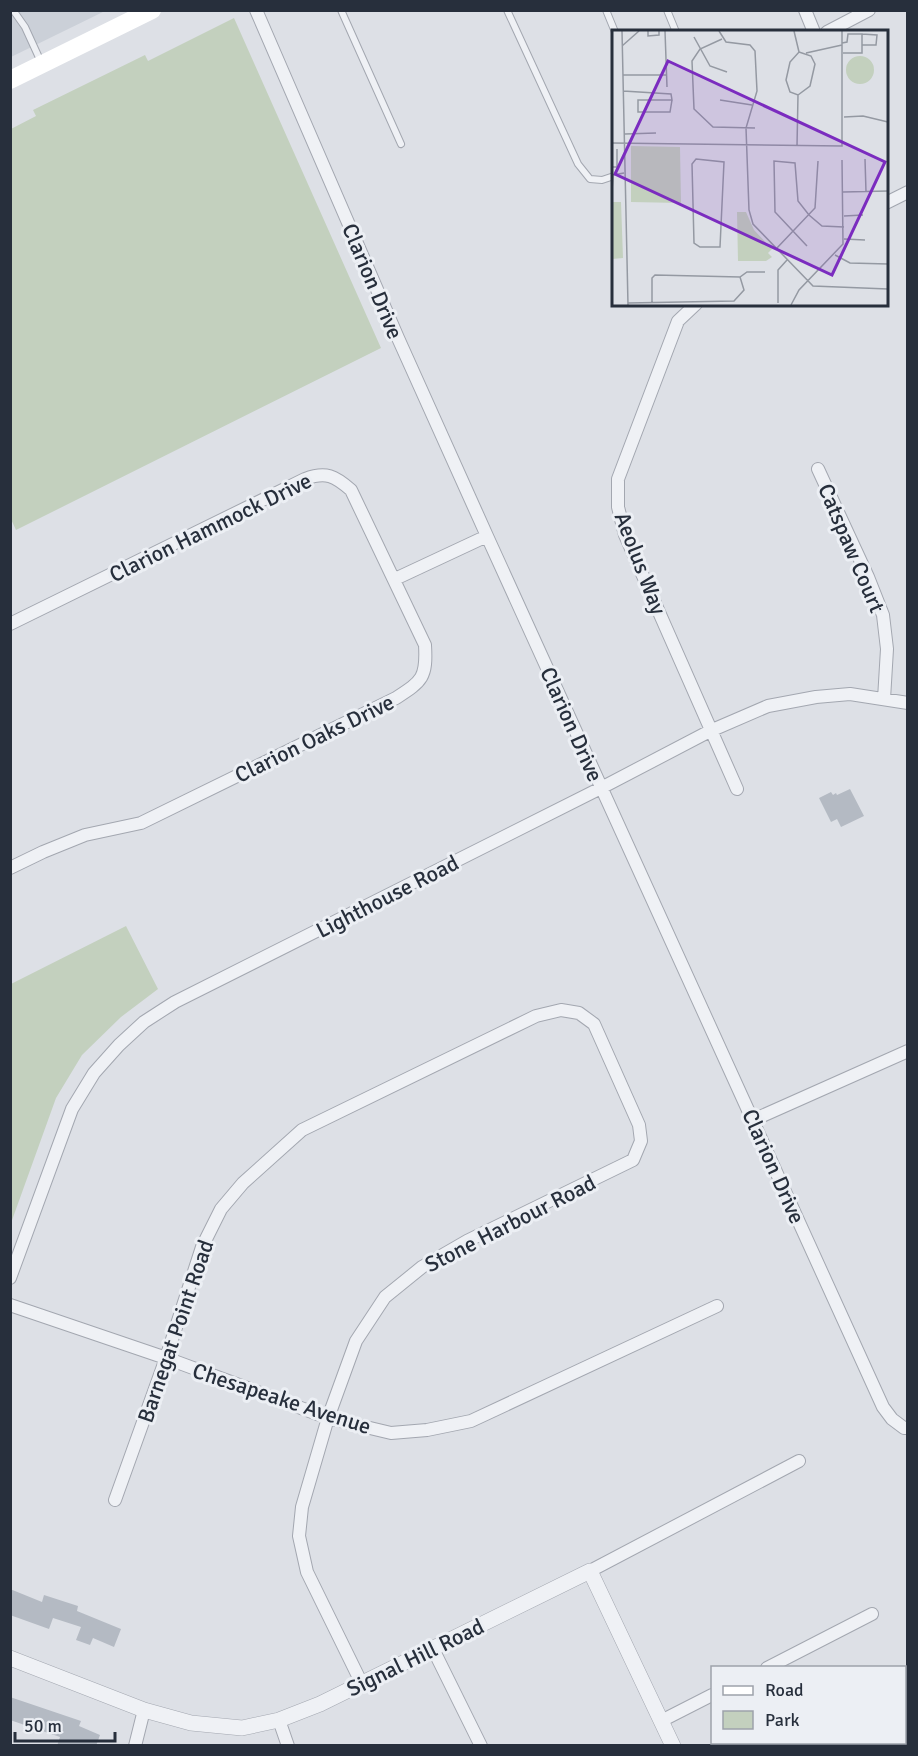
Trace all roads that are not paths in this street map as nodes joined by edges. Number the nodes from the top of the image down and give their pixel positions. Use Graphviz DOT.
graph roads {
  1 [pos="13,10"];
  2 [pos="152,10"];
  3 [pos="256,10"];
  4 [pos="341,10"];
  5 [pos="507,10"];
  6 [pos="606,10"];
  7 [pos="667,10"];
  8 [pos="805,10"];
  9 [pos="869,10"];
  10 [pos="614,30"];
  11 [pos="675,30"];
  12 [pos="813,30"];
  13 [pos="831,30"];
  14 [pos="42,64"];
  15 [pos="10,80"];
  16 [pos="401,144"];
  17 [pos="612,177"];
  18 [pos="908,192"];
  19 [pos="888,202"];
  20 [pos="694,306"];
  21 [pos="818,469"];
  22 [pos="487,536"];
  23 [pos="395,579"];
  24 [pos="10,624"];
  25 [pos="884,699"];
  26 [pos="908,703"];
  27 [pos="710,730"];
  28 [pos="601,788"];
  29 [pos="737,789"];
  30 [pos="10,868"];
  31 [pos="536,1016"];
  32 [pos="908,1051"];
  33 [pos="753,1120"];
  34 [pos="10,1278"];
  35 [pos="10,1305"];
  36 [pos="717,1306"];
  37 [pos="166,1358"];
  38 [pos="328,1418"];
  39 [pos="906,1428"];
  40 [pos="799,1461"];
  41 [pos="115,1500"];
  42 [pos="590,1571"];
  43 [pos="872,1614"];
  44 [pos="433,1649"];
  45 [pos="10,1658"];
  46 [pos="771,1666"];
  47 [pos="362,1684"];
  48 [pos="711,1696"];
  49 [pos="144,1710"];
  50 [pos="279,1720"];
  51 [pos="662,1721"];
  52 [pos="135,1746"];
  53 [pos="288,1746"];
  54 [pos="481,1746"];
  55 [pos="673,1746"];
  1 -- 14 [label="lane"];
  2 -- 14 [label="main road"];
  3 -- 22 [label="street, Clarion Drive"];
  4 -- 16 [label="lane"];
  5 -- 17 [label="lane"];
  6 -- 10 [label="lane"];
  7 -- 11 [label="lane"];
  8 -- 12 [label="street"];
  9 -- 13 [label="street"];
  14 -- 15 [label="main road"];
  18 -- 19 [label="street"];
  20 -- 27 [label="street, Aeolus Way"];
  21 -- 25 [label="street, Catspaw Court"];
  22 -- 23 [label="street"];
  22 -- 28 [label="street, Clarion Drive"];
  23 -- 24 [label="street, Clarion Hammock Drive"];
  23 -- 30 [label="street, Clarion Oaks Drive"];
  25 -- 26 [label="street, Lighthouse Road"];
  25 -- 27 [label="street, Lighthouse Road"];
  27 -- 28 [label="street, Lighthouse Road"];
  27 -- 29 [label="street, Aeolus Way"];
  28 -- 33 [label="street, Clarion Drive"];
  28 -- 34 [label="street, Lighthouse Road"];
  31 -- 37 [label="street, Barnegat Point Road"];
  31 -- 38 [label="street, Stone Harbour Road"];
  32 -- 33 [label="street"];
  33 -- 39 [label="street, Clarion Drive"];
  35 -- 37 [label="street, Chesapeake Avenue"];
  36 -- 38 [label="street, Chesapeake Avenue"];
  37 -- 38 [label="street, Chesapeake Avenue"];
  37 -- 41 [label="street, Barnegat Point Road"];
  38 -- 47 [label="street, Stone Harbour Road"];
  40 -- 42 [label="street, Signal Hill Road"];
  42 -- 44 [label="street, Signal Hill Road"];
  42 -- 51 [label="street"];
  43 -- 46 [label="street"];
  44 -- 47 [label="street, Signal Hill Road"];
  44 -- 54 [label="street"];
  45 -- 49 [label="street, Signal Hill Road"];
  47 -- 50 [label="street, Signal Hill Road"];
  48 -- 51 [label="street"];
  49 -- 50 [label="street, Signal Hill Road"];
  49 -- 52 [label="street"];
  50 -- 53 [label="street"];
  51 -- 55 [label="street"];
}
